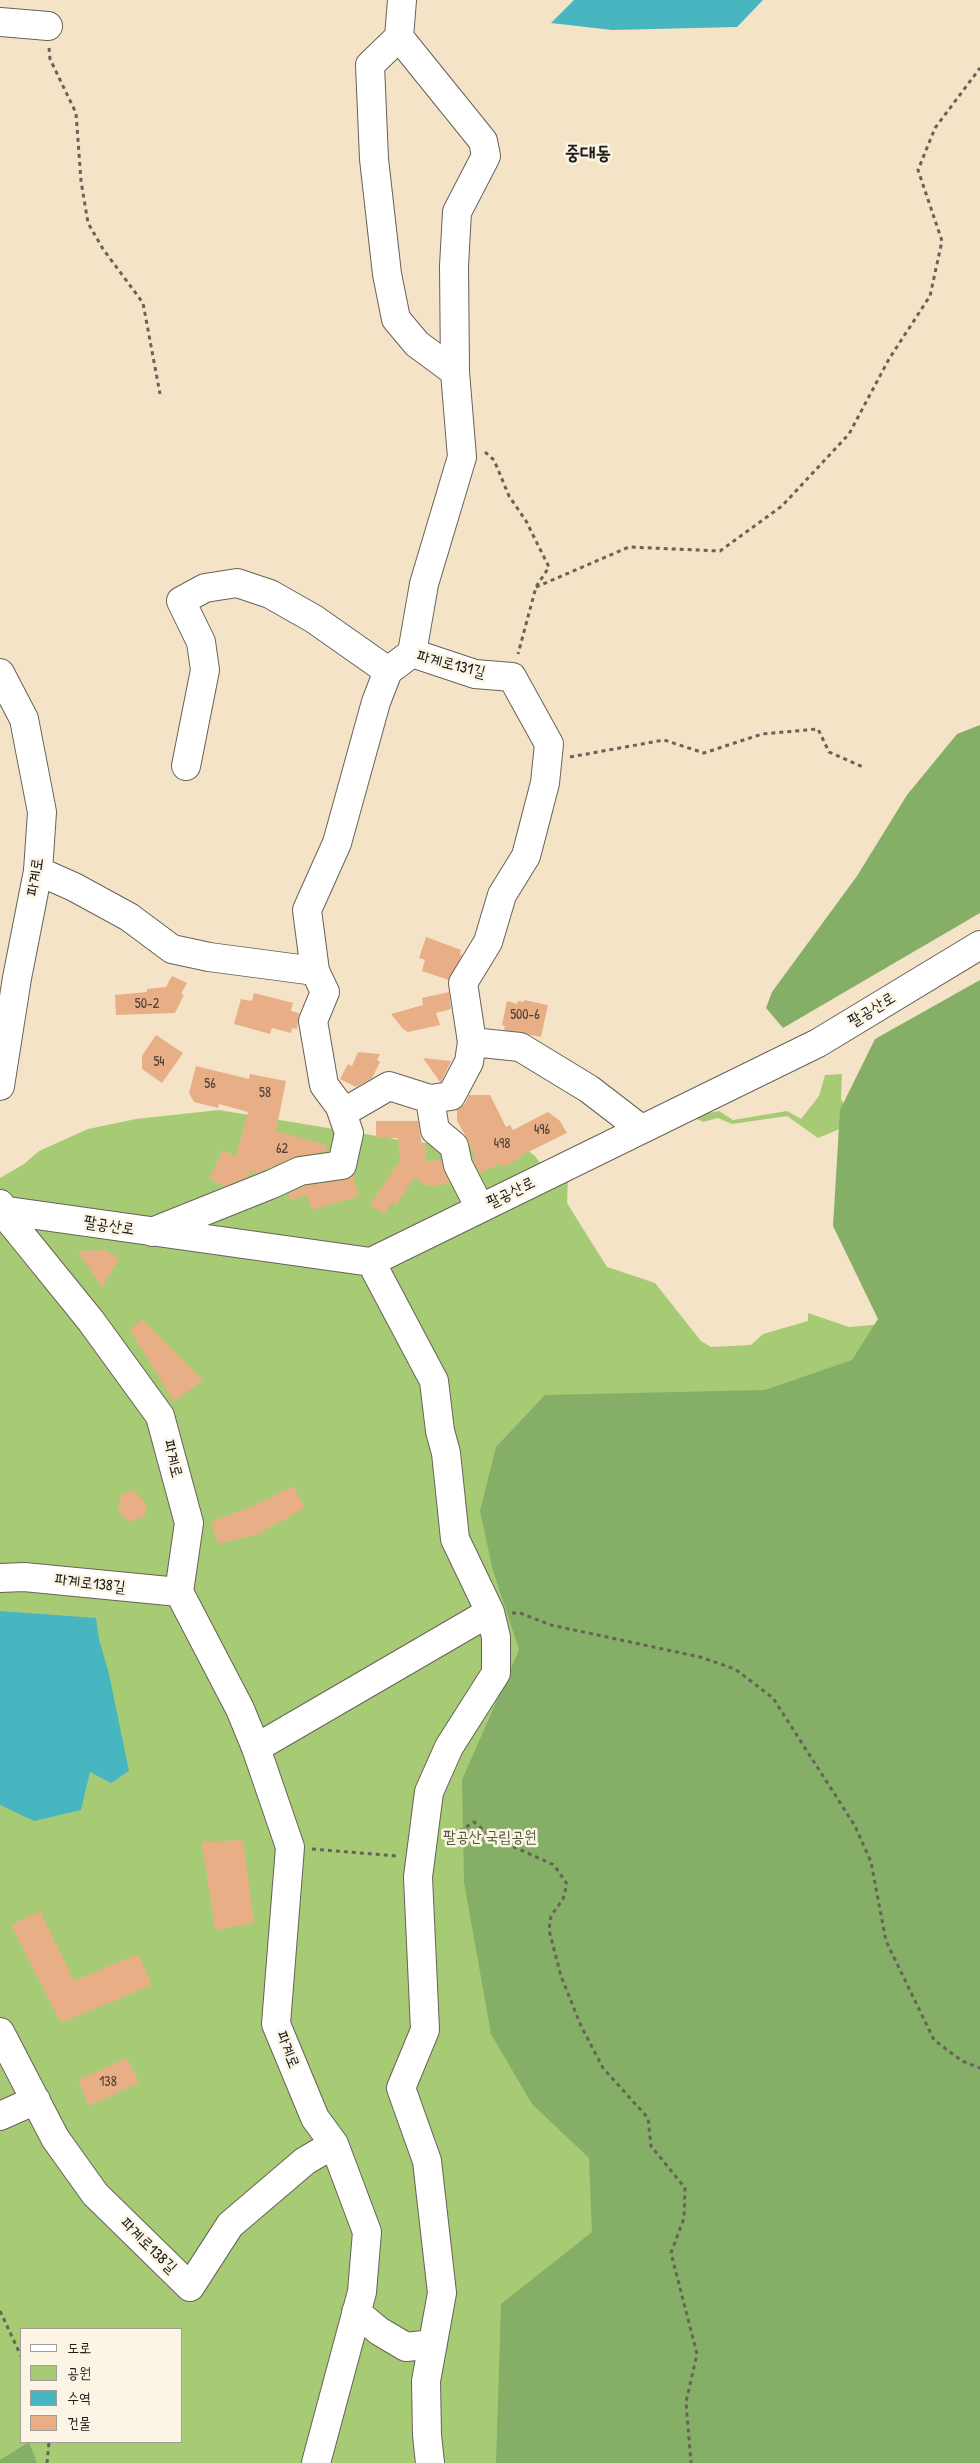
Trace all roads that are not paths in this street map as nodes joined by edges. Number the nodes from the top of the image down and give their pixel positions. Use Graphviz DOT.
graph roads {
  1 [pos="402,0"];
  2 [pos="0,22"];
  3 [pos="48,26"];
  4 [pos="399,37"];
  5 [pos="455,372"];
  6 [pos="412,653"];
  7 [pos="388,671"];
  8 [pos="0,673"];
  9 [pos="186,766"];
  10 [pos="38,871"];
  11 [pos="980,945"];
  12 [pos="315,971"];
  13 [pos="472,1042"];
  14 [pos="0,1086"];
  15 [pos="430,1099"];
  16 [pos="339,1104"];
  17 [pos="642,1129"];
  18 [pos="0,1208"];
  19 [pos="480,1208"];
  20 [pos="150,1232"];
  21 [pos="371,1262"];
  22 [pos="0,1578"];
  23 [pos="179,1592"];
  24 [pos="490,1612"];
  25 [pos="256,1748"];
  26 [pos="0,2032"];
  27 [pos="36,2100"];
  28 [pos="0,2116"];
  29 [pos="334,2144"];
  30 [pos="356,2312"];
  31 [pos="433,2344"];
  32 [pos="316,2463"];
  33 [pos="430,2463"];
  1 -- 4 [label="street"];
  2 -- 3 [label="street"];
  4 -- 5 [label="street"];
  4 -- 5 [label="street"];
  5 -- 6 [label="street"];
  6 -- 7 [label="street, 파계로131길"];
  6 -- 13 [label="street, 파계로131길"];
  7 -- 9 [label="street"];
  7 -- 12 [label="street"];
  8 -- 10 [label="street, 파계로"];
  10 -- 12 [label="street"];
  10 -- 14 [label="street, 파계로"];
  11 -- 17 [label="street, 팔공산로"];
  12 -- 16 [label="street"];
  13 -- 15 [label="street"];
  13 -- 17 [label="street"];
  15 -- 16 [label="street"];
  15 -- 19 [label="street"];
  16 -- 20 [label="street"];
  17 -- 19 [label="street, 팔공산로"];
  18 -- 20 [label="street, 팔공산로"];
  18 -- 23 [label="street, 파계로"];
  19 -- 21 [label="street, 팔공산로"];
  20 -- 21 [label="street, 팔공산로"];
  21 -- 24 [label="street"];
  22 -- 23 [label="street, 파계로138길"];
  23 -- 25 [label="street, 파계로"];
  24 -- 25 [label="street"];
  24 -- 31 [label="street"];
  25 -- 29 [label="street, 파계로"];
  26 -- 27 [label="street, 파계로138길"];
  27 -- 28 [label="street"];
  27 -- 29 [label="street, 파계로138길"];
  29 -- 30 [label="street, 파계로"];
  30 -- 31 [label="street"];
  30 -- 32 [label="street, 파계로"];
  31 -- 33 [label="street"];
}
